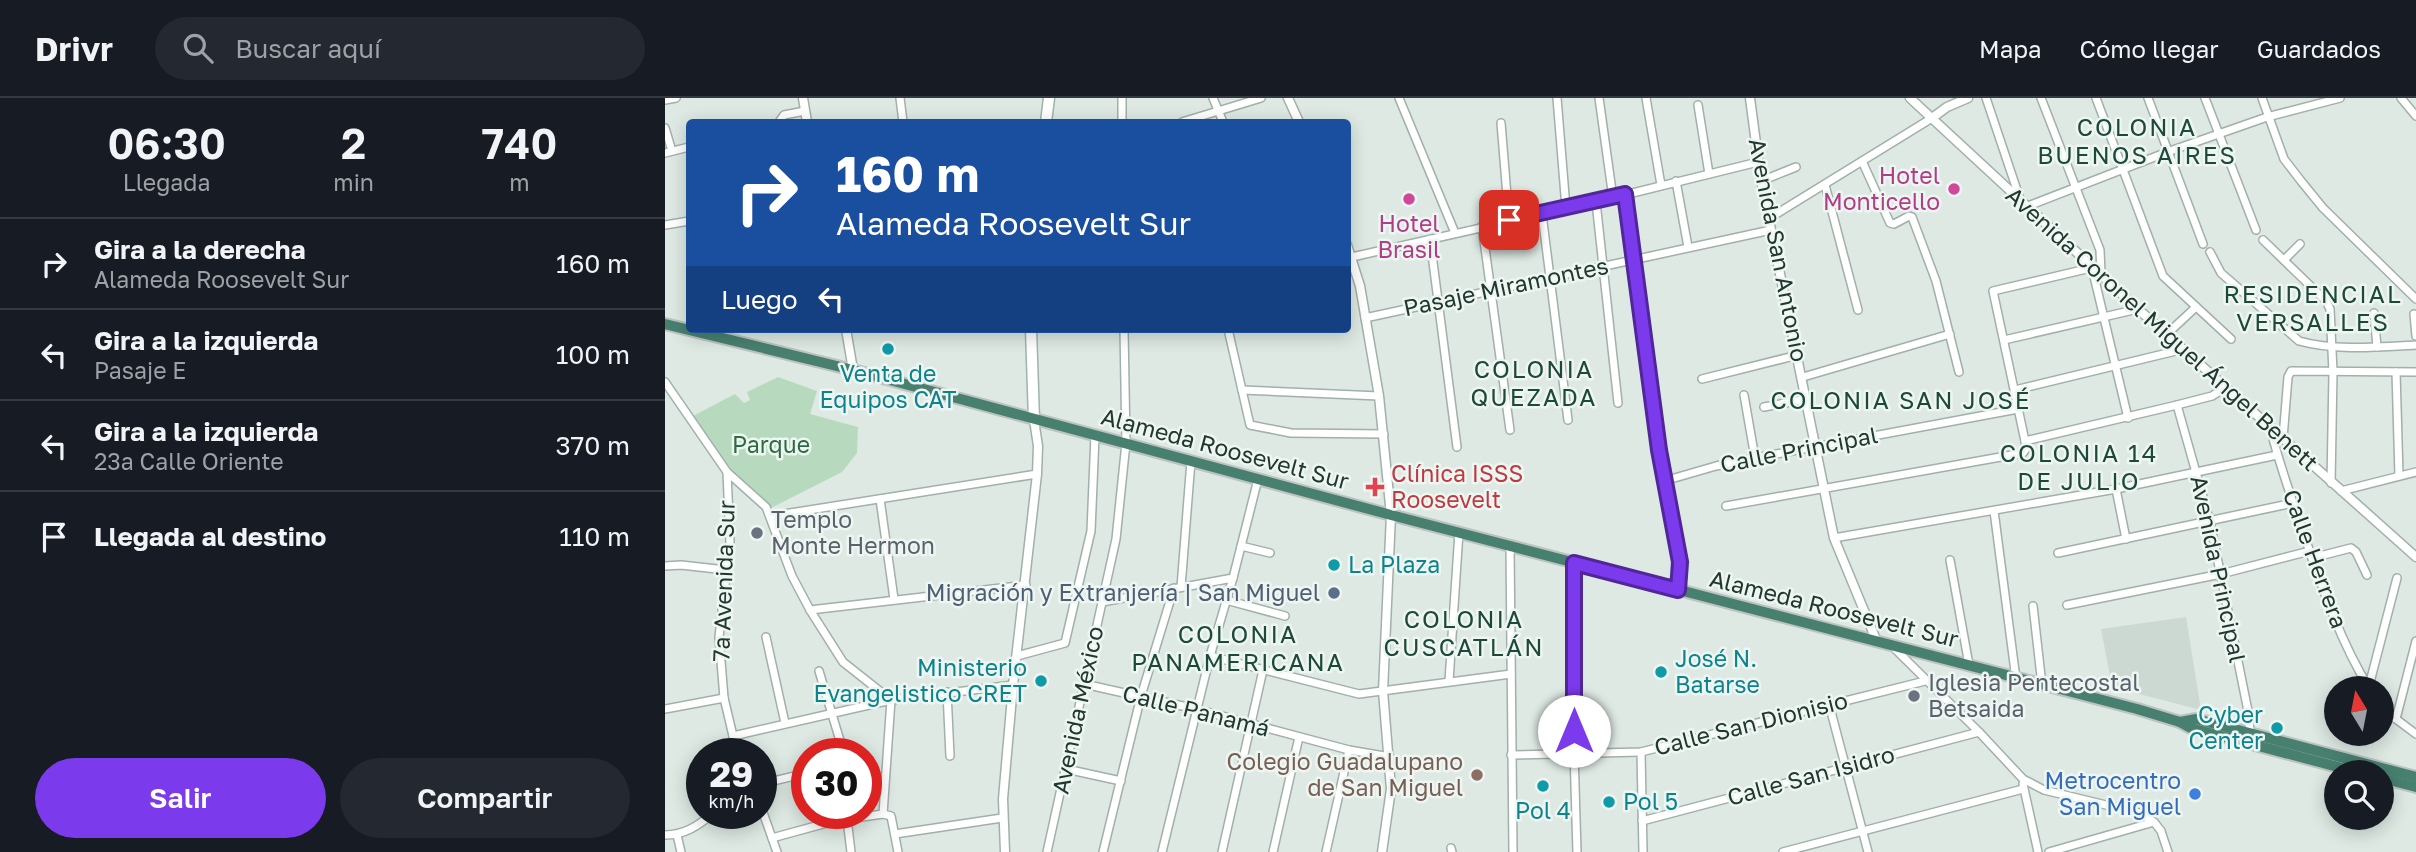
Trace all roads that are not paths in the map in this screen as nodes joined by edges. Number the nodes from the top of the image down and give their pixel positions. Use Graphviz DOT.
graph roads {
  1 [pos="676,98"];
  2 [pos="803,98"];
  3 [pos="900,98"];
  4 [pos="1049,98"];
  5 [pos="1122,98"];
  6 [pos="1213,98"];
  7 [pos="1261,98"];
  8 [pos="1288,98"];
  9 [pos="1399,98"];
  10 [pos="1557,98"];
  11 [pos="1599,98"];
  12 [pos="1646,98"];
  13 [pos="1750,98"];
  14 [pos="1910,98"];
  15 [pos="1968,98"];
  16 [pos="1986,98"];
  17 [pos="2041,98"];
  18 [pos="2096,98"];
  19 [pos="2148,98"];
  20 [pos="2205,98"];
  21 [pos="2262,98"];
  22 [pos="2340,98"];
  23 [pos="2401,98"];
  24 [pos="665,100"];
  25 [pos="1697,105"];
  26 [pos="805,111"];
  27 [pos="1219,111"];
  28 [pos="2270,116"];
  29 [pos="2416,116"];
  30 [pos="1932,118"];
  31 [pos="781,119"];
  32 [pos="806,119"];
  33 [pos="903,119"];
  34 [pos="1046,119"];
  35 [pos="1122,119"];
  36 [pos="1192,119"];
  37 [pos="1222,119"];
  38 [pos="1298,119"];
  39 [pos="1501,123"];
  40 [pos="665,128"];
  41 [pos="2220,133"];
  42 [pos="686,147"];
  43 [pos="2170,151"];
  44 [pos="669,152"];
  45 [pos="1862,161"];
  46 [pos="1758,162"];
  47 [pos="1796,167"];
  48 [pos="2124,169"];
  49 [pos="1709,174"];
  50 [pos="1676,181"];
  51 [pos="1761,181"];
  52 [pos="1661,185"];
  53 [pos="1825,185"];
  54 [pos="2075,187"];
  55 [pos="1625,194"];
  56 [pos="1613,198"];
  57 [pos="2020,199"];
  58 [pos="1595,202"];
  59 [pos="2028,206"];
  60 [pos="1566,208"];
  61 [pos="1542,214"];
  62 [pos="1769,219"];
  63 [pos="1509,220"];
  64 [pos="686,222"];
  65 [pos="665,225"];
  66 [pos="1482,226"];
  67 [pos="1771,230"];
  68 [pos="2256,230"];
  69 [pos="1455,233"];
  70 [pos="1430,239"];
  71 [pos="2263,240"];
  72 [pos="2203,244"];
  73 [pos="2300,244"];
  74 [pos="1688,247"];
  75 [pos="2210,252"];
  76 [pos="1352,257"];
  77 [pos="1635,259"];
  78 [pos="2284,260"];
  79 [pos="1604,267"];
  80 [pos="2096,270"];
  81 [pos="1549,278"];
  82 [pos="1492,291"];
  83 [pos="2416,299"];
  84 [pos="1439,302"];
  85 [pos="2196,307"];
  86 [pos="2139,309"];
  87 [pos="1858,310"];
  88 [pos="2374,313"];
  89 [pos="2414,314"];
  90 [pos="2105,317"];
  91 [pos="1365,318"];
  92 [pos="665,324"];
  93 [pos="686,329"];
  94 [pos="702,333"];
  95 [pos="847,333"];
  96 [pos="1031,333"];
  97 [pos="1124,333"];
  98 [pos="1229,333"];
  99 [pos="1950,334"];
  100 [pos="2167,334"];
  101 [pos="2416,337"];
  102 [pos="2231,339"];
  103 [pos="2004,340"];
  104 [pos="2332,345"];
  105 [pos="2416,345"];
  106 [pos="2377,347"];
  107 [pos="2184,349"];
  108 [pos="1798,355"];
  109 [pos="2117,367"];
  110 [pos="853,370"];
  111 [pos="1959,372"];
  112 [pos="2333,372"];
  113 [pos="2396,372"];
  114 [pos="2416,372"];
  115 [pos="1803,377"];
  116 [pos="1702,379"];
  117 [pos="665,382"];
  118 [pos="2226,387"];
  119 [pos="1242,390"];
  120 [pos="2015,390"];
  121 [pos="1744,395"];
  122 [pos="1379,396"];
  123 [pos="1807,399"];
  124 [pos="1618,402"];
  125 [pos="2177,405"];
  126 [pos="1764,407"];
  127 [pos="2018,409"];
  128 [pos="2128,418"];
  129 [pos="1034,420"];
  130 [pos="1568,420"];
  131 [pos="2270,427"];
  132 [pos="1510,430"];
  133 [pos="1384,434"];
  134 [pos="1095,436"];
  135 [pos="2283,438"];
  136 [pos="1126,443"];
  137 [pos="2025,445"];
  138 [pos="1816,446"];
  139 [pos="1457,447"];
  140 [pos="2277,455"];
  141 [pos="1755,458"];
  142 [pos="1191,461"];
  143 [pos="727,472"];
  144 [pos="2416,472"];
  145 [pos="2197,473"];
  146 [pos="1037,474"];
  147 [pos="2399,476"];
  148 [pos="1258,479"];
  149 [pos="1664,481"];
  150 [pos="2331,482"];
  151 [pos="1824,487"];
  152 [pos="2116,489"];
  153 [pos="2341,491"];
  154 [pos="880,499"];
  155 [pos="2293,503"];
  156 [pos="1726,506"];
  157 [pos="1994,511"];
  158 [pos="1391,515"];
  159 [pos="771,516"];
  160 [pos="2210,522"];
  161 [pos="1459,532"];
  162 [pos="1834,538"];
  163 [pos="2126,539"];
  164 [pos="1510,545"];
  165 [pos="1241,546"];
  166 [pos="1269,553"];
  167 [pos="2058,553"];
  168 [pos="2311,555"];
  169 [pos="2416,556"];
  170 [pos="1950,561"];
  171 [pos="1574,563"];
  172 [pos="665,566"];
  173 [pos="726,570"];
  174 [pos="2221,574"];
  175 [pos="2367,575"];
  176 [pos="1233,578"];
  177 [pos="2397,578"];
  178 [pos="1026,585"];
  179 [pos="1177,587"];
  180 [pos="1678,590"];
  181 [pos="894,599"];
  182 [pos="1226,600"];
  183 [pos="1102,602"];
  184 [pos="2067,605"];
  185 [pos="2033,606"];
  186 [pos="810,610"];
  187 [pos="1285,616"];
  188 [pos="766,637"];
  189 [pos="2416,641"];
  190 [pos="1877,642"];
  191 [pos="1895,648"];
  192 [pos="1017,656"];
  193 [pos="1210,656"];
  194 [pos="1969,665"];
  195 [pos="1263,670"];
  196 [pos="819,671"];
  197 [pos="1511,674"];
  198 [pos="2363,676"];
  199 [pos="2372,676"];
  200 [pos="2016,679"];
  201 [pos="1449,681"];
  202 [pos="1925,681"];
  203 [pos="1084,684"];
  204 [pos="1013,685"];
  205 [pos="2042,686"];
  206 [pos="1384,691"];
  207 [pos="947,692"];
  208 [pos="1141,696"];
  209 [pos="724,698"];
  210 [pos="891,700"];
  211 [pos="1829,704"];
  212 [pos="665,709"];
  213 [pos="1196,709"];
  214 [pos="831,712"];
  215 [pos="2394,717"];
  216 [pos="2396,719"];
  217 [pos="2181,722"];
  218 [pos="785,723"];
  219 [pos="1250,723"];
  220 [pos="1979,732"];
  221 [pos="2250,734"];
  222 [pos="2416,734"];
  223 [pos="733,736"];
  224 [pos="1299,737"];
  225 [pos="839,738"];
  226 [pos="1349,750"];
  227 [pos="1574,752"];
  228 [pos="1640,752"];
  229 [pos="950,755"];
  230 [pos="1511,755"];
  231 [pos="1390,757"];
  232 [pos="2324,763"];
  233 [pos="1846,767"];
  234 [pos="1066,769"];
  235 [pos="2416,777"];
  236 [pos="2023,779"];
  237 [pos="1121,781"];
  238 [pos="2394,781"];
  239 [pos="2416,787"];
  240 [pos="2023,789"];
  241 [pos="883,814"];
  242 [pos="1002,818"];
  243 [pos="1642,821"];
  244 [pos="2154,822"];
  245 [pos="690,829"];
  246 [pos="769,829"];
  247 [pos="800,829"];
  248 [pos="848,829"];
  249 [pos="1862,831"];
  250 [pos="895,834"];
  251 [pos="665,835"];
  252 [pos="677,835"];
  253 [pos="772,838"];
  254 [pos="681,852"];
  255 [pos="777,852"];
  256 [pos="851,852"];
  257 [pos="898,852"];
  258 [pos="1005,852"];
  259 [pos="1047,852"];
  260 [pos="1103,852"];
  261 [pos="1161,852"];
  262 [pos="1222,852"];
  263 [pos="1273,852"];
  264 [pos="1326,852"];
  265 [pos="1383,852"];
  266 [pos="1513,852"];
  267 [pos="1577,852"];
  268 [pos="1643,852"];
  269 [pos="1783,852"];
  270 [pos="1868,852"];
  271 [pos="2038,852"];
  272 [pos="2049,852"];
  273 [pos="2168,852"];
  1 -- 24 [label="street"];
  2 -- 26 [label="street"];
  3 -- 33 [label="street"];
  4 -- 34 [label="main road"];
  5 -- 35 [label="street"];
  6 -- 27 [label="street"];
  7 -- 27 [label="street"];
  8 -- 38 [label="street"];
  9 -- 69 [label="street"];
  10 -- 60 [label="street"];
  11 -- 56 [label="street"];
  12 -- 52 [label="street"];
  13 -- 46 [label="street, Avenida San Antonio"];
  14 -- 30 [label="street, Avenida Coronel Miguel Ángel Benett"];
  15 -- 30 [label="street"];
  16 -- 57 [label="street"];
  17 -- 54 [label="street"];
  18 -- 48 [label="street"];
  19 -- 43 [label="street"];
  20 -- 41 [label="street"];
  21 -- 28 [label="street"];
  22 -- 28 [label="street"];
  23 -- 29 [label="street"];
  25 -- 49 [label="street"];
  26 -- 31 [label="street"];
  26 -- 32 [label="street"];
  27 -- 36 [label="street"];
  27 -- 37 [label="street"];
  28 -- 41 [label="street"];
  28 -- 83 [label="street"];
  30 -- 45 [label="street"];
  30 -- 57 [label="street, Avenida Coronel Miguel Ángel Benett"];
  39 -- 63 [label="street"];
  40 -- 44 [label="street"];
  41 -- 43 [label="street"];
  41 -- 68 [label="street"];
  42 -- 44 [label="street"];
  43 -- 48 [label="street"];
  43 -- 72 [label="street"];
  45 -- 53 [label="street"];
  45 -- 99 [label="street"];
  46 -- 49 [label="street"];
  46 -- 51 [label="street, Avenida San Antonio"];
  47 -- 51 [label="street"];
  48 -- 54 [label="street"];
  48 -- 85 [label="street"];
  49 -- 50 [label="street"];
  50 -- 52 [label="street"];
  50 -- 74 [label="street"];
  51 -- 62 [label="street, Avenida San Antonio"];
  52 -- 55 [label="street"];
  53 -- 62 [label="street"];
  53 -- 87 [label="street"];
  54 -- 59 [label="street"];
  54 -- 80 [label="street"];
  55 -- 56 [label="street"];
  55 -- 77 [label="street"];
  56 -- 58 [label="street"];
  57 -- 59 [label="street, Avenida Coronel Miguel Ángel Benett"];
  58 -- 60 [label="street"];
  58 -- 79 [label="street"];
  59 -- 80 [label="street, Avenida Coronel Miguel Ángel Benett"];
  60 -- 61 [label="street"];
  61 -- 63 [label="street"];
  61 -- 81 [label="street"];
  62 -- 67 [label="street, Avenida San Antonio"];
  63 -- 66 [label="street"];
  64 -- 65 [label="street"];
  66 -- 69 [label="street"];
  66 -- 82 [label="street"];
  67 -- 74 [label="street, Pasaje Miramontes"];
  67 -- 108 [label="street, Avenida San Antonio"];
  69 -- 70 [label="street"];
  70 -- 76 [label="street"];
  70 -- 84 [label="street"];
  71 -- 78 [label="street"];
  73 -- 78 [label="street"];
  74 -- 77 [label="street, Pasaje Miramontes"];
  75 -- 104 [label="street"];
  76 -- 91 [label="street"];
  77 -- 79 [label="street, Pasaje Miramontes"];
  77 -- 149 [label="street"];
  78 -- 104 [label="street"];
  79 -- 81 [label="street, Pasaje Miramontes"];
  79 -- 124 [label="street"];
  80 -- 86 [label="street, Avenida Coronel Miguel Ángel Benett"];
  80 -- 90 [label="street"];
  80 -- 103 [label="street"];
  81 -- 82 [label="street, Pasaje Miramontes"];
  81 -- 130 [label="street"];
  82 -- 84 [label="street, Pasaje Miramontes"];
  82 -- 132 [label="street"];
  84 -- 91 [label="street, Pasaje Miramontes"];
  84 -- 139 [label="street"];
  85 -- 100 [label="street"];
  85 -- 102 [label="street"];
  86 -- 90 [label="street"];
  86 -- 100 [label="street, Avenida Coronel Miguel Ángel Benett"];
  88 -- 106 [label="street"];
  89 -- 101 [label="street"];
  90 -- 103 [label="street"];
  90 -- 109 [label="street"];
  91 -- 122 [label="street"];
  92 -- 93 [label="highway, Alameda Roosevelt Sur"];
  94 -- 110 [label="highway, Alameda Roosevelt Sur"];
  95 -- 110 [label="street"];
  96 -- 129 [label="main road"];
  97 -- 136 [label="street, Avenida México"];
  98 -- 119 [label="street"];
  99 -- 111 [label="street"];
  99 -- 115 [label="street"];
  100 -- 107 [label="street, Avenida Coronel Miguel Ángel Benett"];
  103 -- 120 [label="street"];
  104 -- 106 [label="street"];
  104 -- 112 [label="street"];
  105 -- 106 [label="street"];
  107 -- 109 [label="street"];
  107 -- 118 [label="street, Avenida Coronel Miguel Ángel Benett"];
  108 -- 115 [label="street, Avenida San Antonio"];
  108 -- 116 [label="street"];
  109 -- 120 [label="street"];
  109 -- 128 [label="street"];
  110 -- 129 [label="highway, Alameda Roosevelt Sur"];
  112 -- 113 [label="street"];
  112 -- 135 [label="street"];
  112 -- 150 [label="street"];
  113 -- 114 [label="street"];
  113 -- 147 [label="street"];
  115 -- 123 [label="street, Avenida San Antonio"];
  117 -- 143 [label="street, 7a Avenida Sur"];
  118 -- 125 [label="street"];
  118 -- 131 [label="street, Avenida Coronel Miguel Ángel Benett"];
  119 -- 122 [label="street"];
  119 -- 133 [label="street"];
  120 -- 127 [label="street"];
  121 -- 141 [label="street"];
  122 -- 133 [label="street"];
  123 -- 126 [label="street"];
  123 -- 138 [label="street, Avenida San Antonio"];
  125 -- 128 [label="street"];
  125 -- 145 [label="street, Avenida Principal"];
  127 -- 137 [label="street"];
  127 -- 138 [label="street, Calle Principal"];
  128 -- 137 [label="street"];
  129 -- 134 [label="highway, Alameda Roosevelt Sur"];
  129 -- 146 [label="street"];
  131 -- 135 [label="street, Avenida Coronel Miguel Ángel Benett"];
  131 -- 140 [label="street, Calle Herrera"];
  133 -- 158 [label="street"];
  134 -- 136 [label="highway, Alameda Roosevelt Sur"];
  134 -- 192 [label="street"];
  135 -- 150 [label="street, Avenida Coronel Miguel Ángel Benett"];
  136 -- 142 [label="highway, Alameda Roosevelt Sur"];
  136 -- 183 [label="street, Avenida México"];
  137 -- 151 [label="street"];
  138 -- 141 [label="street, Calle Principal"];
  138 -- 151 [label="street, Avenida San Antonio"];
  140 -- 145 [label="street"];
  140 -- 155 [label="street, Calle Herrera"];
  141 -- 149 [label="street, Calle Principal"];
  142 -- 148 [label="highway, Alameda Roosevelt Sur"];
  142 -- 179 [label="street"];
  143 -- 159 [label="street"];
  143 -- 173 [label="street, 7a Avenida Sur"];
  144 -- 147 [label="street"];
  145 -- 152 [label="street"];
  145 -- 160 [label="street, Avenida Principal"];
  146 -- 154 [label="street"];
  146 -- 178 [label="street"];
  147 -- 153 [label="street"];
  148 -- 158 [label="highway, Alameda Roosevelt Sur"];
  148 -- 165 [label="street"];
  149 -- 180 [label="street"];
  150 -- 153 [label="street, Avenida Coronel Miguel Ángel Benett"];
  151 -- 156 [label="street"];
  151 -- 162 [label="street, Avenida San Antonio"];
  152 -- 157 [label="street"];
  152 -- 163 [label="street"];
  153 -- 169 [label="street, Avenida Coronel Miguel Ángel Benett"];
  154 -- 159 [label="street"];
  154 -- 181 [label="street"];
  155 -- 160 [label="street"];
  155 -- 168 [label="street, Calle Herrera"];
  157 -- 162 [label="street"];
  157 -- 200 [label="street"];
  158 -- 161 [label="highway, Alameda Roosevelt Sur"];
  158 -- 206 [label="street"];
  159 -- 186 [label="street"];
  160 -- 163 [label="street"];
  160 -- 174 [label="street, Avenida Principal"];
  161 -- 164 [label="highway, Alameda Roosevelt Sur"];
  161 -- 201 [label="street"];
  162 -- 190 [label="street, Avenida San Antonio"];
  163 -- 167 [label="street"];
  164 -- 171 [label="highway, Alameda Roosevelt Sur"];
  164 -- 197 [label="street"];
  165 -- 166 [label="street"];
  165 -- 176 [label="street"];
  168 -- 174 [label="street"];
  168 -- 175 [label="street"];
  168 -- 198 [label="street, Calle Herrera"];
  170 -- 194 [label="street"];
  171 -- 180 [label="highway, Alameda Roosevelt Sur"];
  171 -- 227 [label="street"];
  172 -- 173 [label="street"];
  173 -- 209 [label="street, 7a Avenida Sur"];
  174 -- 184 [label="street"];
  174 -- 221 [label="street, Avenida Principal"];
  176 -- 179 [label="street"];
  176 -- 182 [label="street"];
  177 -- 199 [label="street"];
  178 -- 181 [label="street"];
  178 -- 192 [label="street"];
  179 -- 183 [label="street"];
  179 -- 208 [label="street"];
  180 -- 190 [label="highway, Alameda Roosevelt Sur"];
  181 -- 186 [label="street"];
  182 -- 187 [label="street"];
  182 -- 193 [label="street"];
  183 -- 203 [label="street, Avenida México"];
  185 -- 205 [label="street"];
  186 -- 210 [label="street"];
  188 -- 218 [label="street"];
  189 -- 216 [label="street"];
  190 -- 191 [label="highway, Alameda Roosevelt Sur"];
  191 -- 194 [label="highway, Alameda Roosevelt Sur"];
  191 -- 202 [label="street"];
  192 -- 204 [label="street"];
  193 -- 195 [label="street"];
  193 -- 213 [label="street"];
  194 -- 200 [label="highway, Alameda Roosevelt Sur"];
  195 -- 206 [label="street"];
  195 -- 219 [label="street"];
  196 -- 214 [label="street"];
  197 -- 201 [label="street"];
  197 -- 230 [label="street"];
  200 -- 205 [label="highway, Alameda Roosevelt Sur"];
  201 -- 206 [label="street"];
  202 -- 211 [label="street, Calle San Dionisio"];
  202 -- 220 [label="street"];
  203 -- 208 [label="street, Calle Panamá"];
  203 -- 234 [label="street, Avenida México"];
  204 -- 207 [label="street"];
  204 -- 242 [label="street"];
  205 -- 217 [label="highway, Alameda Roosevelt Sur"];
  206 -- 231 [label="street"];
  207 -- 210 [label="street"];
  207 -- 229 [label="street"];
  208 -- 213 [label="street, Calle Panamá"];
  208 -- 237 [label="street"];
  209 -- 212 [label="street"];
  209 -- 223 [label="street, 7a Avenida Sur"];
  210 -- 214 [label="street"];
  210 -- 241 [label="street"];
  211 -- 228 [label="street, Calle San Dionisio"];
  211 -- 233 [label="street"];
  213 -- 219 [label="street, Calle Panamá"];
  213 -- 261 [label="street"];
  214 -- 218 [label="street"];
  214 -- 225 [label="street"];
  215 -- 216 [label="street"];
  216 -- 222 [label="street"];
  217 -- 221 [label="highway"];
  217 -- 232 [label="highway"];
  218 -- 223 [label="street"];
  219 -- 224 [label="street, Calle Panamá"];
  219 -- 262 [label="street"];
  220 -- 233 [label="street, Calle San Isidro"];
  220 -- 236 [label="street"];
  221 -- 235 [label="highway"];
  224 -- 226 [label="street, Calle Panamá"];
  224 -- 263 [label="street"];
  226 -- 231 [label="street, Calle Panamá"];
  226 -- 264 [label="street"];
  227 -- 228 [label="street, Calle San Dionisio"];
  227 -- 230 [label="street, Calle San Dionisio"];
  227 -- 267 [label="street"];
  228 -- 243 [label="street"];
  230 -- 266 [label="street"];
  231 -- 265 [label="street"];
  233 -- 243 [label="street, Calle San Isidro"];
  233 -- 249 [label="street"];
  234 -- 237 [label="street"];
  234 -- 259 [label="street, Avenida México"];
  236 -- 240 [label="street"];
  236 -- 244 [label="street"];
  237 -- 260 [label="street"];
  238 -- 239 [label="highway"];
  240 -- 249 [label="street"];
  240 -- 271 [label="street"];
  241 -- 250 [label="street"];
  242 -- 250 [label="street"];
  242 -- 258 [label="street"];
  243 -- 268 [label="street"];
  244 -- 272 [label="street"];
  244 -- 273 [label="street"];
  245 -- 252 [label="street"];
  246 -- 253 [label="street"];
  247 -- 253 [label="street"];
  248 -- 256 [label="street"];
  249 -- 269 [label="street"];
  249 -- 270 [label="street"];
  250 -- 257 [label="street"];
  251 -- 252 [label="street"];
  252 -- 254 [label="street"];
  253 -- 255 [label="street"];
}
